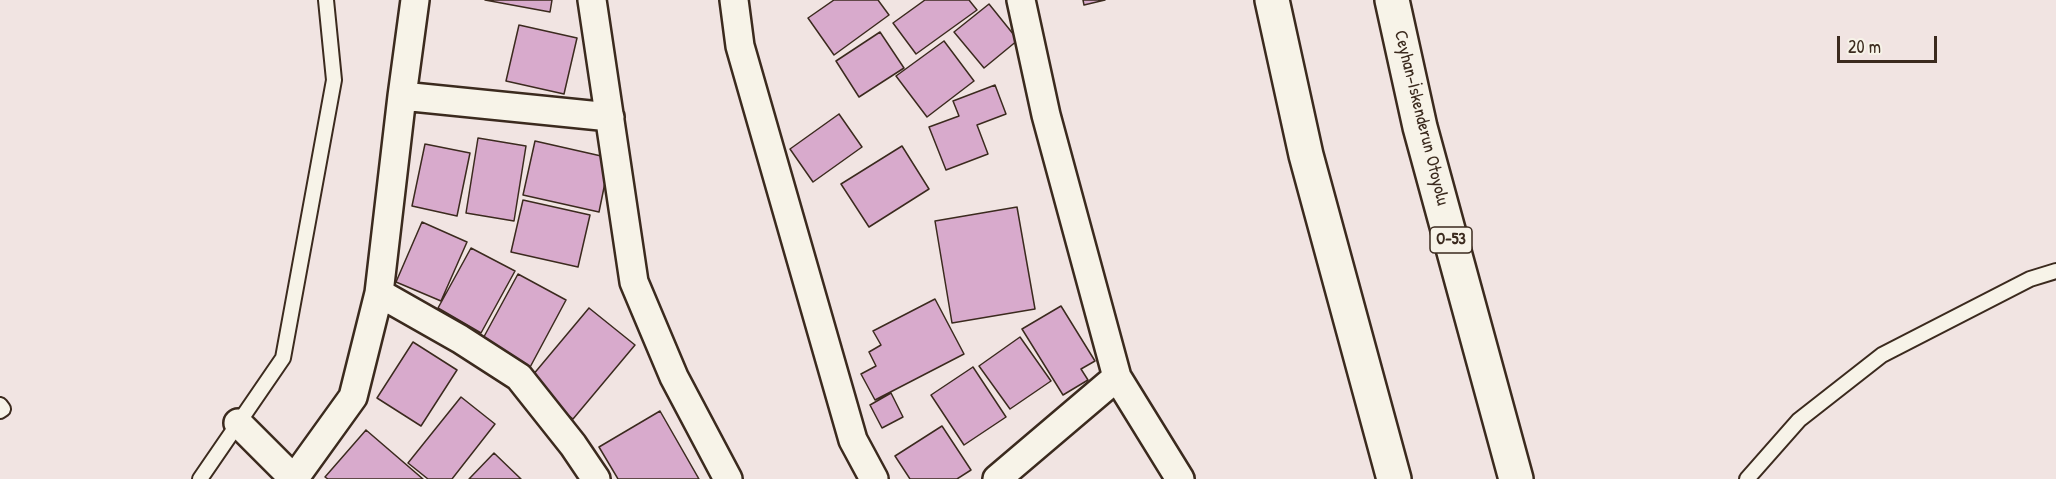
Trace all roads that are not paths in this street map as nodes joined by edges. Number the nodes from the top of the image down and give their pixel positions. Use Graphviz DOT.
graph roads {
  1 [pos="326,0"];
  2 [pos="415,0"];
  3 [pos="592,0"];
  4 [pos="734,0"];
  5 [pos="1021,0"];
  6 [pos="1272,0"];
  7 [pos="1392,0"];
  8 [pos="402,96"];
  9 [pos="610,117"];
  10 [pos="2056,271"];
  11 [pos="379,293"];
  12 [pos="1117,377"];
  13 [pos="0,405"];
  14 [pos="0,411"];
  15 [pos="238,423"];
  16 [pos="200,479"];
  17 [pos="294,479"];
  18 [pos="596,479"];
  19 [pos="728,479"];
  20 [pos="874,479"];
  21 [pos="997,479"];
  22 [pos="1180,479"];
  23 [pos="1394,479"];
  24 [pos="1516,479"];
  25 [pos="1746,479"];
  1 -- 15 [label="lane"];
  2 -- 8 [label="street"];
  3 -- 9 [label="street"];
  4 -- 20 [label="street"];
  5 -- 12 [label="street"];
  6 -- 23 [label="highway"];
  7 -- 24 [label="highway, Ceyhan-İskenderun Otoyolu / O-53"];
  8 -- 9 [label="street"];
  8 -- 11 [label="street"];
  9 -- 19 [label="street"];
  10 -- 25 [label="lane"];
  11 -- 17 [label="street"];
  11 -- 18 [label="street"];
  12 -- 21 [label="street"];
  12 -- 22 [label="street"];
  13 -- 14 [label="lane"];
  15 -- 16 [label="lane"];
  15 -- 17 [label="street"];
}
